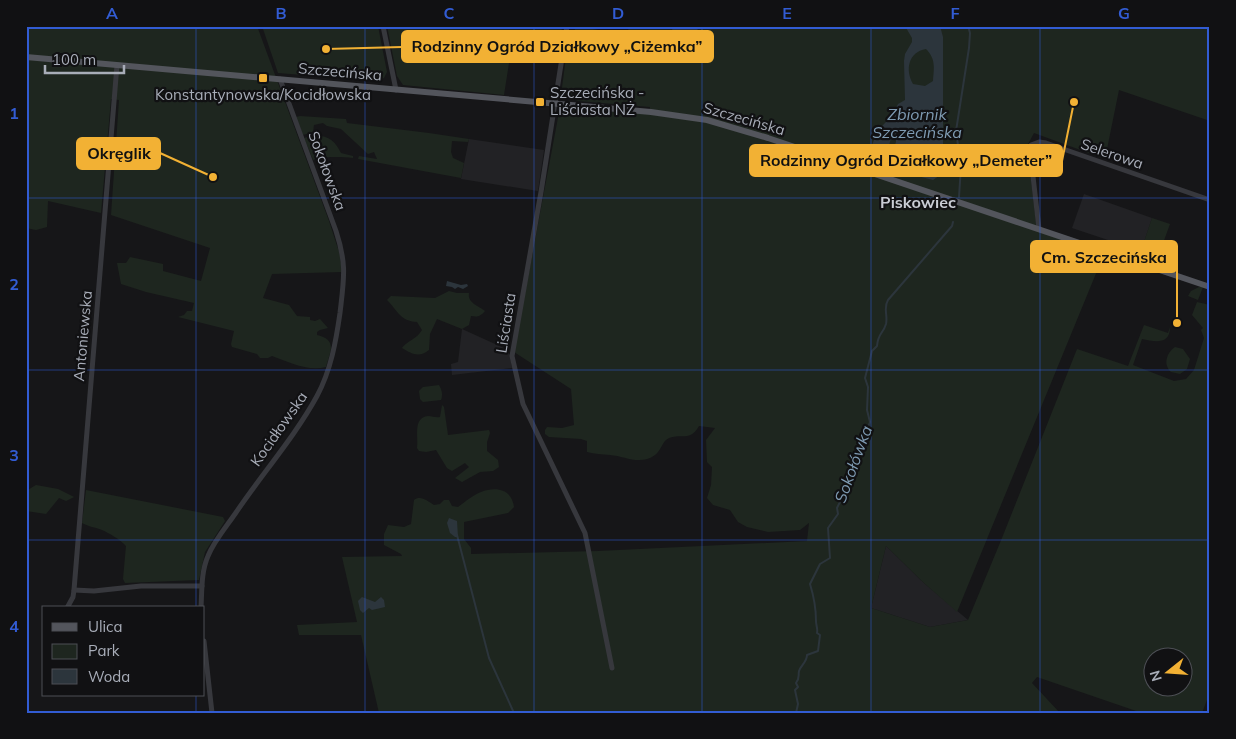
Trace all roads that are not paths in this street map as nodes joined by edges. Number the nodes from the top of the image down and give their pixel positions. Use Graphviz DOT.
graph roads {
  1 [pos="383,26"];
  2 [pos="567,26"];
  3 [pos="26,57"];
  4 [pos="117,65"];
  5 [pos="280,79"];
  6 [pos="396,90"];
  7 [pos="555,104"];
  8 [pos="1210,200"];
  9 [pos="1039,229"];
  10 [pos="345,274"];
  11 [pos="1210,287"];
  12 [pos="202,586"];
  13 [pos="74,590"];
  14 [pos="68,606"];
  15 [pos="201,606"];
  16 [pos="205,650"];
  17 [pos="612,668"];
  18 [pos="212,713"];
  1 -- 6 [label="street"];
  2 -- 7 [label="street, Liściasta"];
  3 -- 4 [label="main road, Szczecińska"];
  4 -- 5 [label="main road, Szczecińska"];
  4 -- 13 [label="street, Antoniewska"];
  5 -- 6 [label="main road, Szczecińska"];
  5 -- 10 [label="street, Sokołowska"];
  6 -- 7 [label="main road, Szczecińska"];
  7 -- 9 [label="main road, Szczecińska"];
  7 -- 17 [label="street, Liściasta"];
  8 -- 9 [label="street, Selerowa"];
  9 -- 11 [label="main road, Szczecińska"];
  10 -- 12 [label="street, Kocidłowska"];
  12 -- 13 [label="street"];
  12 -- 15 [label="street"];
  13 -- 14 [label="street, Antoniewska"];
  16 -- 18 [label="street"];
}
